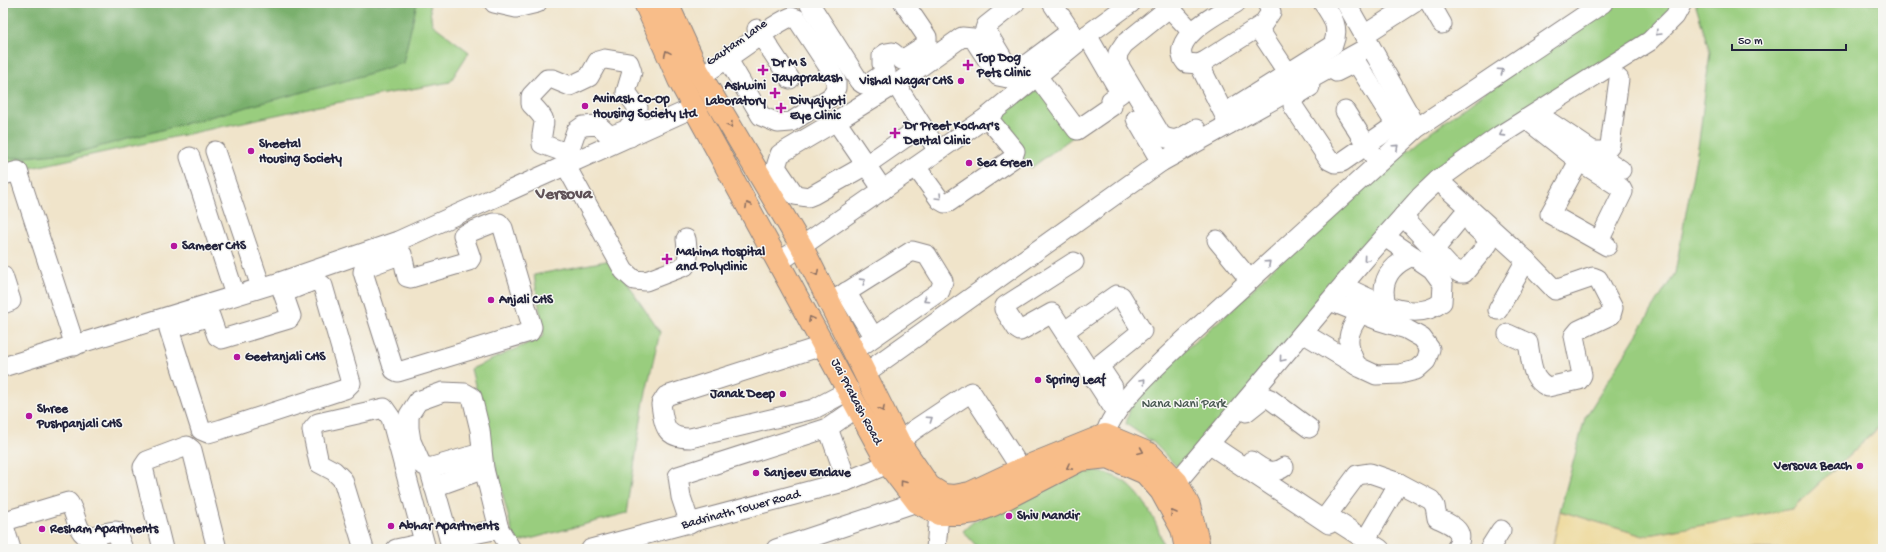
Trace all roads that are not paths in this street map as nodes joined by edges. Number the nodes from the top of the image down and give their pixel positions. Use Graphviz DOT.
graph roads {
  1 [pos="494,3"];
  2 [pos="537,3"];
  3 [pos="645,3"];
  4 [pos="667,3"];
  5 [pos="793,3"];
  6 [pos="809,3"];
  7 [pos="904,3"];
  8 [pos="1015,3"];
  9 [pos="1052,3"];
  10 [pos="1131,3"];
  11 [pos="1236,3"];
  12 [pos="1267,3"];
  13 [pos="1323,3"];
  14 [pos="1346,3"];
  15 [pos="1414,3"];
  16 [pos="1430,3"];
  17 [pos="1682,3"];
  18 [pos="1170,5"];
  19 [pos="1589,5"];
  20 [pos="1442,24"];
  21 [pos="1258,28"];
  22 [pos="759,32"];
  23 [pos="1192,32"];
  24 [pos="1079,36"];
  25 [pos="980,37"];
  26 [pos="1367,40"];
  27 [pos="1526,41"];
  28 [pos="727,58"];
  29 [pos="1199,64"];
  30 [pos="692,76"];
  31 [pos="1037,76"];
  32 [pos="790,79"];
  33 [pos="1293,80"];
  34 [pos="1619,80"];
  35 [pos="1012,85"];
  36 [pos="899,88"];
  37 [pos="1120,94"];
  38 [pos="695,107"];
  39 [pos="1345,111"];
  40 [pos="1531,116"];
  41 [pos="987,117"];
  42 [pos="1226,119"];
  43 [pos="836,121"];
  44 [pos="1408,123"];
  45 [pos="922,126"];
  46 [pos="628,133"];
  47 [pos="1367,145"];
  48 [pos="215,151"];
  49 [pos="938,151"];
  50 [pos="1586,156"];
  51 [pos="190,157"];
  52 [pos="1161,162"];
  53 [pos="1378,163"];
  54 [pos="866,165"];
  55 [pos="566,166"];
  56 [pos="916,166"];
  57 [pos="1621,170"];
  58 [pos="3,175"];
  59 [pos="774,182"];
  60 [pos="1434,184"];
  61 [pos="883,190"];
  62 [pos="457,214"];
  63 [pos="1403,216"];
  64 [pos="1462,216"];
  65 [pos="463,235"];
  66 [pos="1385,237"];
  67 [pos="686,239"];
  68 [pos="1218,240"];
  69 [pos="802,247"];
  70 [pos="400,248"];
  71 [pos="1434,250"];
  72 [pos="1413,256"];
  73 [pos="1526,260"];
  74 [pos="780,262"];
  75 [pos="1074,262"];
  76 [pos="3,276"];
  77 [pos="1250,280"];
  78 [pos="1343,286"];
  79 [pos="282,287"];
  80 [pos="261,288"];
  81 [pos="235,295"];
  82 [pos="838,297"];
  83 [pos="1330,301"];
  84 [pos="3,304"];
  85 [pos="1387,306"];
  86 [pos="207,310"];
  87 [pos="1498,310"];
  88 [pos="1361,313"];
  89 [pos="1065,330"];
  90 [pos="1303,333"];
  91 [pos="1508,334"];
  92 [pos="873,336"];
  93 [pos="825,345"];
  94 [pos="75,346"];
  95 [pos="854,351"];
  96 [pos="1357,366"];
  97 [pos="3,367"];
  98 [pos="864,374"];
  99 [pos="854,399"];
  100 [pos="1120,407"];
  101 [pos="828,428"];
  102 [pos="1309,428"];
  103 [pos="1105,435"];
  104 [pos="1216,441"];
  105 [pos="899,442"];
  106 [pos="1105,457"];
  107 [pos="483,461"];
  108 [pos="888,464"];
  109 [pos="429,468"];
  110 [pos="1021,469"];
  111 [pos="847,481"];
  112 [pos="1177,482"];
  113 [pos="1399,483"];
  114 [pos="434,487"];
  115 [pos="932,499"];
  116 [pos="1331,517"];
  117 [pos="690,524"];
  118 [pos="499,529"];
  119 [pos="1501,530"];
  120 [pos="451,544"];
  121 [pos="1373,544"];
  122 [pos="425,546"];
  123 [pos="938,547"];
  124 [pos="11,549"];
  125 [pos="123,549"];
  126 [pos="163,549"];
  127 [pos="218,549"];
  128 [pos="364,549"];
  129 [pos="396,549"];
  130 [pos="495,549"];
  131 [pos="511,549"];
  132 [pos="591,549"];
  133 [pos="776,549"];
  134 [pos="1186,549"];
  135 [pos="1199,549"];
  136 [pos="1456,549"];
  137 [pos="1489,549"];
  1 -- 2 [label="street"];
  30 -- 3 [label="main road, Jai Prakash Road, one-way"];
  4 -- 30 [label="main road, Jai Prakash Road"];
  5 -- 22 [label="street, Gautam Lane"];
  6 -- 7 [label="street"];
  8 -- 25 [label="street"];
  9 -- 24 [label="street"];
  10 -- 24 [label="street"];
  11 -- 23 [label="street"];
  12 -- 21 [label="street"];
  13 -- 33 [label="street"];
  14 -- 26 [label="street"];
  15 -- 26 [label="street"];
  16 -- 20 [label="street"];
  17 -- 40 [label="street, one-way"];
  18 -- 23 [label="street"];
  18 -- 37 [label="street"];
  19 -- 27 [label="street"];
  44 -- 19 [label="street, one-way"];
  21 -- 29 [label="street"];
  21 -- 33 [label="street"];
  22 -- 28 [label="street"];
  22 -- 28 [label="street"];
  22 -- 30 [label="street, Gautam Lane"];
  22 -- 32 [label="street"];
  23 -- 29 [label="street"];
  24 -- 31 [label="street"];
  24 -- 35 [label="street"];
  24 -- 37 [label="street"];
  25 -- 35 [label="street"];
  25 -- 36 [label="street"];
  26 -- 33 [label="street"];
  26 -- 44 [label="street"];
  28 -- 30 [label="street"];
  29 -- 42 [label="street"];
  30 -- 38 [label="main road, Jai Prakash Road"];
  30 -- 59 [label="main road, Jai Prakash Road, one-way"];
  31 -- 35 [label="street"];
  31 -- 37 [label="street"];
  33 -- 42 [label="street"];
  34 -- 50 [label="street"];
  35 -- 41 [label="street"];
  36 -- 43 [label="street"];
  36 -- 45 [label="street"];
  37 -- 42 [label="street"];
  37 -- 52 [label="street"];
  38 -- 46 [label="street"];
  74 -- 38 [label="main road, Jai Prakash Road, one-way"];
  39 -- 47 [label="street"];
  40 -- 50 [label="street"];
  40 -- 60 [label="street, one-way"];
  41 -- 49 [label="street"];
  56 -- 41 [label="street, one-way"];
  42 -- 52 [label="street"];
  43 -- 54 [label="street"];
  43 -- 59 [label="street"];
  44 -- 47 [label="street"];
  44 -- 47 [label="street"];
  53 -- 44 [label="street, one-way"];
  45 -- 49 [label="street"];
  45 -- 54 [label="street"];
  46 -- 46 [label="street"];
  46 -- 55 [label="street"];
  47 -- 53 [label="street"];
  48 -- 80 [label="street"];
  49 -- 56 [label="street"];
  50 -- 50 [label="street"];
  50 -- 57 [label="street"];
  51 -- 81 [label="street"];
  52 -- 98 [label="street"];
  77 -- 53 [label="street, one-way"];
  54 -- 59 [label="street"];
  54 -- 61 [label="street"];
  55 -- 62 [label="street"];
  55 -- 67 [label="street"];
  56 -- 61 [label="street"];
  58 -- 94 [label="street"];
  59 -- 69 [label="main road, Jai Prakash Road"];
  60 -- 63 [label="street"];
  60 -- 64 [label="street"];
  60 -- 73 [label="street"];
  61 -- 69 [label="street"];
  62 -- 65 [label="street"];
  62 -- 70 [label="street"];
  63 -- 66 [label="street"];
  63 -- 71 [label="street"];
  64 -- 71 [label="street"];
  64 -- 71 [label="street"];
  65 -- 70 [label="street"];
  65 -- 70 [label="street"];
  66 -- 72 [label="street"];
  66 -- 78 [label="street, one-way"];
  68 -- 77 [label="street"];
  69 -- 74 [label="street"];
  69 -- 82 [label="main road, Jai Prakash Road, one-way"];
  70 -- 79 [label="street"];
  72 -- 85 [label="street"];
  72 -- 85 [label="street"];
  73 -- 87 [label="street"];
  73 -- 91 [label="street"];
  93 -- 74 [label="main road, Jai Prakash Road, one-way"];
  75 -- 89 [label="street"];
  76 -- 84 [label="street"];
  100 -- 77 [label="street, one-way"];
  78 -- 83 [label="street"];
  78 -- 85 [label="street"];
  79 -- 80 [label="street"];
  79 -- 86 [label="street"];
  79 -- 86 [label="street"];
  80 -- 81 [label="street"];
  81 -- 86 [label="street"];
  82 -- 92 [label="street"];
  82 -- 92 [label="street, one-way"];
  82 -- 95 [label="main road, Jai Prakash Road"];
  83 -- 88 [label="street"];
  83 -- 90 [label="street"];
  86 -- 94 [label="street"];
  88 -- 96 [label="street"];
  88 -- 96 [label="street"];
  89 -- 100 [label="street"];
  89 -- 100 [label="street"];
  90 -- 96 [label="street"];
  90 -- 104 [label="street, one-way"];
  92 -- 95 [label="street"];
  93 -- 99 [label="main road, Jai Prakash Road"];
  93 -- 99 [label="street"];
  94 -- 97 [label="street"];
  95 -- 98 [label="main road, Jai Prakash Road"];
  98 -- 105 [label="main road, Jai Prakash Road, one-way"];
  99 -- 101 [label="street"];
  99 -- 108 [label="main road, Jai Prakash Road"];
  100 -- 103 [label="street"];
  101 -- 111 [label="street"];
  101 -- 117 [label="street"];
  102 -- 104 [label="street"];
  103 -- 106 [label="street"];
  103 -- 110 [label="main road"];
  103 -- 112 [label="main road, one-way"];
  104 -- 112 [label="street"];
  104 -- 116 [label="street"];
  104 -- 116 [label="street"];
  105 -- 110 [label="street, one-way"];
  105 -- 115 [label="main road, Jai Prakash Road"];
  106 -- 115 [label="main road, one-way"];
  134 -- 106 [label="main road, one-way"];
  107 -- 109 [label="street"];
  107 -- 109 [label="street"];
  107 -- 114 [label="street"];
  107 -- 118 [label="street"];
  108 -- 111 [label="street, Badrinath Tower Road"];
  115 -- 108 [label="main road, Jai Prakash Road, one-way"];
  109 -- 114 [label="street"];
  110 -- 115 [label="main road"];
  111 -- 117 [label="street, Badrinath Tower Road"];
  112 -- 135 [label="main road"];
  113 -- 116 [label="street"];
  113 -- 121 [label="street"];
  113 -- 136 [label="street"];
  114 -- 120 [label="street"];
  115 -- 123 [label="street"];
  115 -- 133 [label="street"];
  116 -- 121 [label="street"];
  117 -- 132 [label="street, Badrinath Tower Road"];
  118 -- 120 [label="street"];
  118 -- 130 [label="street"];
  118 -- 131 [label="street"];
  119 -- 137 [label="street"];
  122 -- 128 [label="street"];
  122 -- 129 [label="street"];
  124 -- 125 [label="street"];
  126 -- 127 [label="street"];
}
